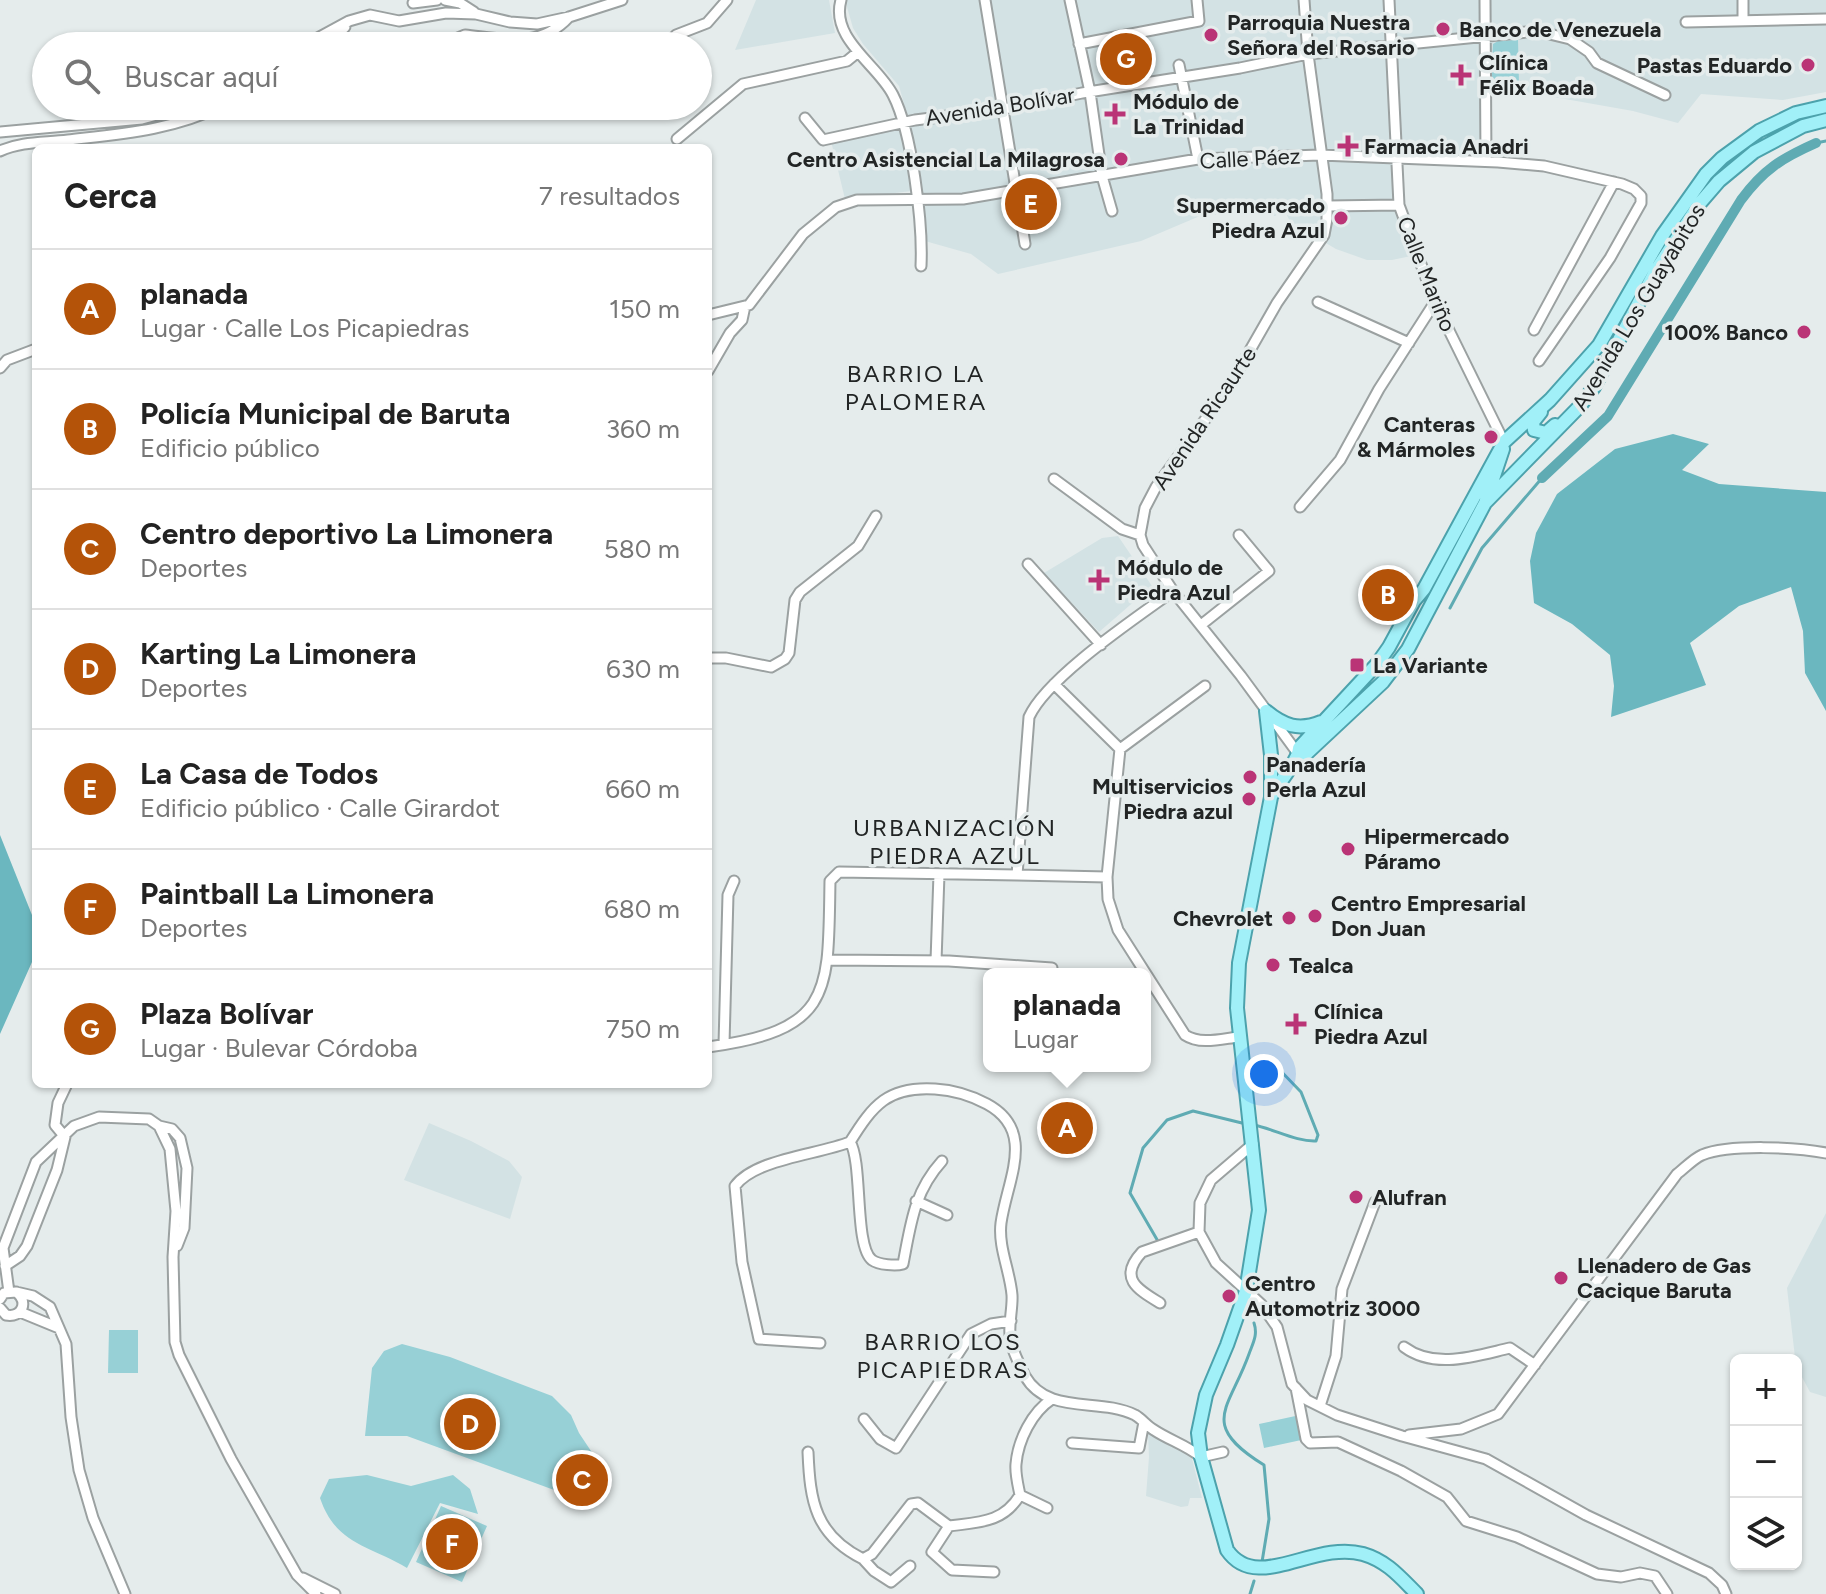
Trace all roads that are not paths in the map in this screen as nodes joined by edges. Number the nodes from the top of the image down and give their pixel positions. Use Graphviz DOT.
graph roads {
  1 [pos="437,0"];
  2 [pos="445,0"];
  3 [pos="622,0"];
  4 [pos="727,0"];
  5 [pos="841,0"];
  6 [pos="985,0"];
  7 [pos="1070,0"];
  8 [pos="1197,0"];
  9 [pos="1304,0"];
  10 [pos="1389,0"];
  11 [pos="1485,0"];
  12 [pos="1743,0"];
  13 [pos="413,3"];
  14 [pos="476,14"];
  15 [pos="569,17"];
  16 [pos="1826,19"];
  17 [pos="349,21"];
  18 [pos="1743,21"];
  19 [pos="1686,22"];
  20 [pos="329,32"];
  21 [pos="339,32"];
  22 [pos="550,32"];
  23 [pos="685,32"];
  24 [pos="1486,35"];
  25 [pos="1079,44"];
  26 [pos="1393,47"];
  27 [pos="858,52"];
  28 [pos="1308,54"];
  29 [pos="1179,65"];
  30 [pos="1181,76"];
  31 [pos="1090,92"];
  32 [pos="1665,95"];
  33 [pos="1826,106"];
  34 [pos="1004,109"];
  35 [pos="712,110"];
  36 [pos="805,118"];
  37 [pos="131,120"];
  38 [pos="190,120"];
  39 [pos="700,120"];
  40 [pos="1826,120"];
  41 [pos="903,122"];
  42 [pos="0,132"];
  43 [pos="677,139"];
  44 [pos="0,151"];
  45 [pos="1320,155"];
  46 [pos="1198,159"];
  47 [pos="1397,159"];
  48 [pos="1486,161"];
  49 [pos="1102,176"];
  50 [pos="1614,182"];
  51 [pos="1015,190"];
  52 [pos="918,200"];
  53 [pos="1399,205"];
  54 [pos="1328,206"];
  55 [pos="1112,211"];
  56 [pos="1025,244"];
  57 [pos="921,266"];
  58 [pos="1318,302"];
  59 [pos="1435,302"];
  60 [pos="745,306"];
  61 [pos="712,314"];
  62 [pos="1534,330"];
  63 [pos="1409,343"];
  64 [pos="32,351"];
  65 [pos="1539,361"];
  66 [pos="712,364"];
  67 [pos="0,368"];
  68 [pos="1600,374"];
  69 [pos="1550,400"];
  70 [pos="1504,442"];
  71 [pos="1054,479"];
  72 [pos="1485,503"];
  73 [pos="1300,507"];
  74 [pos="876,516"];
  75 [pos="1140,535"];
  76 [pos="1239,535"];
  77 [pos="1028,564"];
  78 [pos="1173,591"];
  79 [pos="1201,625"];
  80 [pos="1101,645"];
  81 [pos="712,658"];
  82 [pos="1054,684"];
  83 [pos="1205,686"];
  84 [pos="1266,711"];
  85 [pos="1326,719"];
  86 [pos="1120,749"];
  87 [pos="1299,755"];
  88 [pos="1271,797"];
  89 [pos="939,874"];
  90 [pos="1017,875"];
  91 [pos="1107,877"];
  92 [pos="734,881"];
  93 [pos="829,960"];
  94 [pos="936,961"];
  95 [pos="1052,968"];
  96 [pos="1141,968"];
  97 [pos="1151,984"];
  98 [pos="1238,1037"];
  99 [pos="724,1044"];
  100 [pos="712,1046"];
  101 [pos="65,1088"];
  102 [pos="159,1126"];
  103 [pos="65,1137"];
  104 [pos="850,1142"];
  105 [pos="1253,1144"];
  106 [pos="1826,1153"];
  107 [pos="942,1161"];
  108 [pos="916,1201"];
  109 [pos="1375,1202"];
  110 [pos="947,1215"];
  111 [pos="1199,1232"];
  112 [pos="173,1257"];
  113 [pos="5,1266"];
  114 [pos="1246,1291"];
  115 [pos="6,1294"];
  116 [pos="1160,1303"];
  117 [pos="0,1308"];
  118 [pos="15,1314"];
  119 [pos="0,1321"];
  120 [pos="1011,1321"];
  121 [pos="59,1328"];
  122 [pos="820,1343"];
  123 [pos="1404,1347"];
  124 [pos="1535,1365"];
  125 [pos="1296,1388"];
  126 [pos="1052,1399"];
  127 [pos="1320,1406"];
  128 [pos="864,1419"];
  129 [pos="1144,1422"];
  130 [pos="1402,1436"];
  131 [pos="1072,1443"];
  132 [pos="808,1452"];
  133 [pos="1223,1452"];
  134 [pos="1201,1457"];
  135 [pos="1020,1495"];
  136 [pos="1047,1508"];
  137 [pos="949,1526"];
  138 [pos="863,1559"];
  139 [pos="910,1566"];
  140 [pos="994,1572"];
  141 [pos="297,1575"];
  142 [pos="125,1594"];
  143 [pos="316,1594"];
  144 [pos="335,1594"];
  145 [pos="1417,1594"];
  146 [pos="1667,1594"];
  147 [pos="1726,1594"];
  1 -- 13 [label="street"];
  2 -- 14 [label="street"];
  3 -- 15 [label="street"];
  4 -- 23 [label="street"];
  5 -- 27 [label="street"];
  6 -- 34 [label="street"];
  7 -- 25 [label="street"];
  8 -- 25 [label="street"];
  9 -- 28 [label="street, Avenida Ricaurte"];
  10 -- 26 [label="street, Calle Mariño"];
  11 -- 24 [label="street"];
  12 -- 18 [label="street"];
  14 -- 15 [label="street"];
  14 -- 17 [label="street"];
  15 -- 22 [label="street"];
  16 -- 18 [label="street"];
  17 -- 20 [label="street"];
  17 -- 21 [label="street"];
  18 -- 19 [label="street"];
  24 -- 26 [label="street, Avenida Bolívar"];
  24 -- 32 [label="street, Avenida Bolívar"];
  24 -- 48 [label="street"];
  25 -- 31 [label="street"];
  26 -- 28 [label="street, Avenida Bolívar"];
  26 -- 47 [label="street, Calle Mariño"];
  27 -- 35 [label="street"];
  27 -- 41 [label="street"];
  28 -- 30 [label="street, Avenida Bolívar"];
  28 -- 45 [label="street, Avenida Ricaurte"];
  29 -- 30 [label="street"];
  30 -- 31 [label="street, Avenida Bolívar"];
  30 -- 46 [label="street"];
  31 -- 34 [label="street, Avenida Bolívar"];
  31 -- 49 [label="street"];
  33 -- 69 [label="main road, Avenida Los Guayabitos"];
  34 -- 41 [label="street, Avenida Bolívar"];
  34 -- 51 [label="street"];
  36 -- 41 [label="street, Avenida Bolívar"];
  37 -- 42 [label="street"];
  38 -- 44 [label="street"];
  39 -- 43 [label="street"];
  40 -- 68 [label="main road, Avenida Los Guayabitos"];
  41 -- 52 [label="street"];
  45 -- 46 [label="street, Calle Páez"];
  45 -- 47 [label="street, Calle Páez"];
  45 -- 54 [label="street, Avenida Ricaurte"];
  46 -- 49 [label="street, Calle Páez"];
  47 -- 48 [label="street, Calle Páez"];
  47 -- 53 [label="street, Calle Mariño"];
  48 -- 50 [label="street, Calle Páez"];
  49 -- 51 [label="street, Calle Páez"];
  49 -- 55 [label="street"];
  50 -- 62 [label="street"];
  50 -- 65 [label="street, Calle Páez"];
  51 -- 52 [label="street, Calle Páez"];
  51 -- 56 [label="street"];
  52 -- 57 [label="street"];
  52 -- 60 [label="street, Calle Páez"];
  53 -- 54 [label="street"];
  53 -- 59 [label="street, Calle Mariño"];
  54 -- 75 [label="street, Avenida Ricaurte"];
  58 -- 63 [label="street"];
  59 -- 63 [label="street"];
  59 -- 70 [label="street, Calle Mariño"];
  60 -- 61 [label="street"];
  60 -- 66 [label="street, Calle Páez"];
  63 -- 73 [label="street"];
  64 -- 67 [label="street"];
  68 -- 69 [label="main road"];
  68 -- 72 [label="main road, Avenida Los Guayabitos"];
  69 -- 70 [label="main road, Avenida Los Guayabitos"];
  70 -- 72 [label="main road"];
  70 -- 85 [label="main road, Avenida Los Guayabitos"];
  71 -- 75 [label="street"];
  72 -- 87 [label="main road, Avenida Los Guayabitos"];
  74 -- 81 [label="street"];
  75 -- 78 [label="street"];
  76 -- 79 [label="street"];
  77 -- 80 [label="street"];
  78 -- 79 [label="street"];
  78 -- 80 [label="street"];
  79 -- 84 [label="street"];
  80 -- 82 [label="street"];
  82 -- 86 [label="street"];
  82 -- 90 [label="street"];
  83 -- 86 [label="street"];
  84 -- 85 [label="main road"];
  84 -- 87 [label="street"];
  84 -- 88 [label="main road"];
  85 -- 87 [label="main road, Avenida Los Guayabitos"];
  86 -- 91 [label="street"];
  87 -- 88 [label="main road"];
  88 -- 98 [label="main road"];
  89 -- 90 [label="street"];
  89 -- 93 [label="street"];
  89 -- 94 [label="street"];
  90 -- 91 [label="street"];
  91 -- 96 [label="street"];
  92 -- 99 [label="street"];
  93 -- 94 [label="street"];
  93 -- 99 [label="street"];
  94 -- 95 [label="street"];
  97 -- 98 [label="street"];
  98 -- 105 [label="main road"];
  99 -- 100 [label="street"];
  101 -- 103 [label="street"];
  102 -- 103 [label="street"];
  102 -- 112 [label="street"];
  102 -- 112 [label="street"];
  103 -- 113 [label="street"];
  103 -- 113 [label="street"];
  104 -- 108 [label="street"];
  104 -- 120 [label="street"];
  104 -- 122 [label="street"];
  105 -- 111 [label="street"];
  105 -- 114 [label="main road"];
  106 -- 124 [label="street"];
  107 -- 108 [label="street"];
  108 -- 110 [label="street"];
  109 -- 127 [label="street"];
  111 -- 114 [label="street"];
  111 -- 116 [label="street"];
  112 -- 141 [label="street"];
  113 -- 115 [label="street"];
  114 -- 125 [label="street"];
  114 -- 134 [label="main road"];
  115 -- 118 [label="street"];
  115 -- 121 [label="street"];
  117 -- 118 [label="street"];
  118 -- 119 [label="street"];
  118 -- 121 [label="street"];
  120 -- 126 [label="street"];
  120 -- 128 [label="street"];
  121 -- 142 [label="street"];
  123 -- 124 [label="street"];
  124 -- 130 [label="street"];
  125 -- 127 [label="street"];
  125 -- 146 [label="street"];
  126 -- 129 [label="street"];
  126 -- 135 [label="street"];
  127 -- 130 [label="street"];
  129 -- 131 [label="street"];
  129 -- 134 [label="street"];
  130 -- 147 [label="street"];
  132 -- 138 [label="street"];
  133 -- 134 [label="street"];
  134 -- 145 [label="main road"];
  135 -- 136 [label="street"];
  135 -- 137 [label="street"];
  137 -- 138 [label="street"];
  137 -- 140 [label="street"];
  138 -- 139 [label="street"];
  141 -- 143 [label="street"];
  141 -- 144 [label="street"];
}
